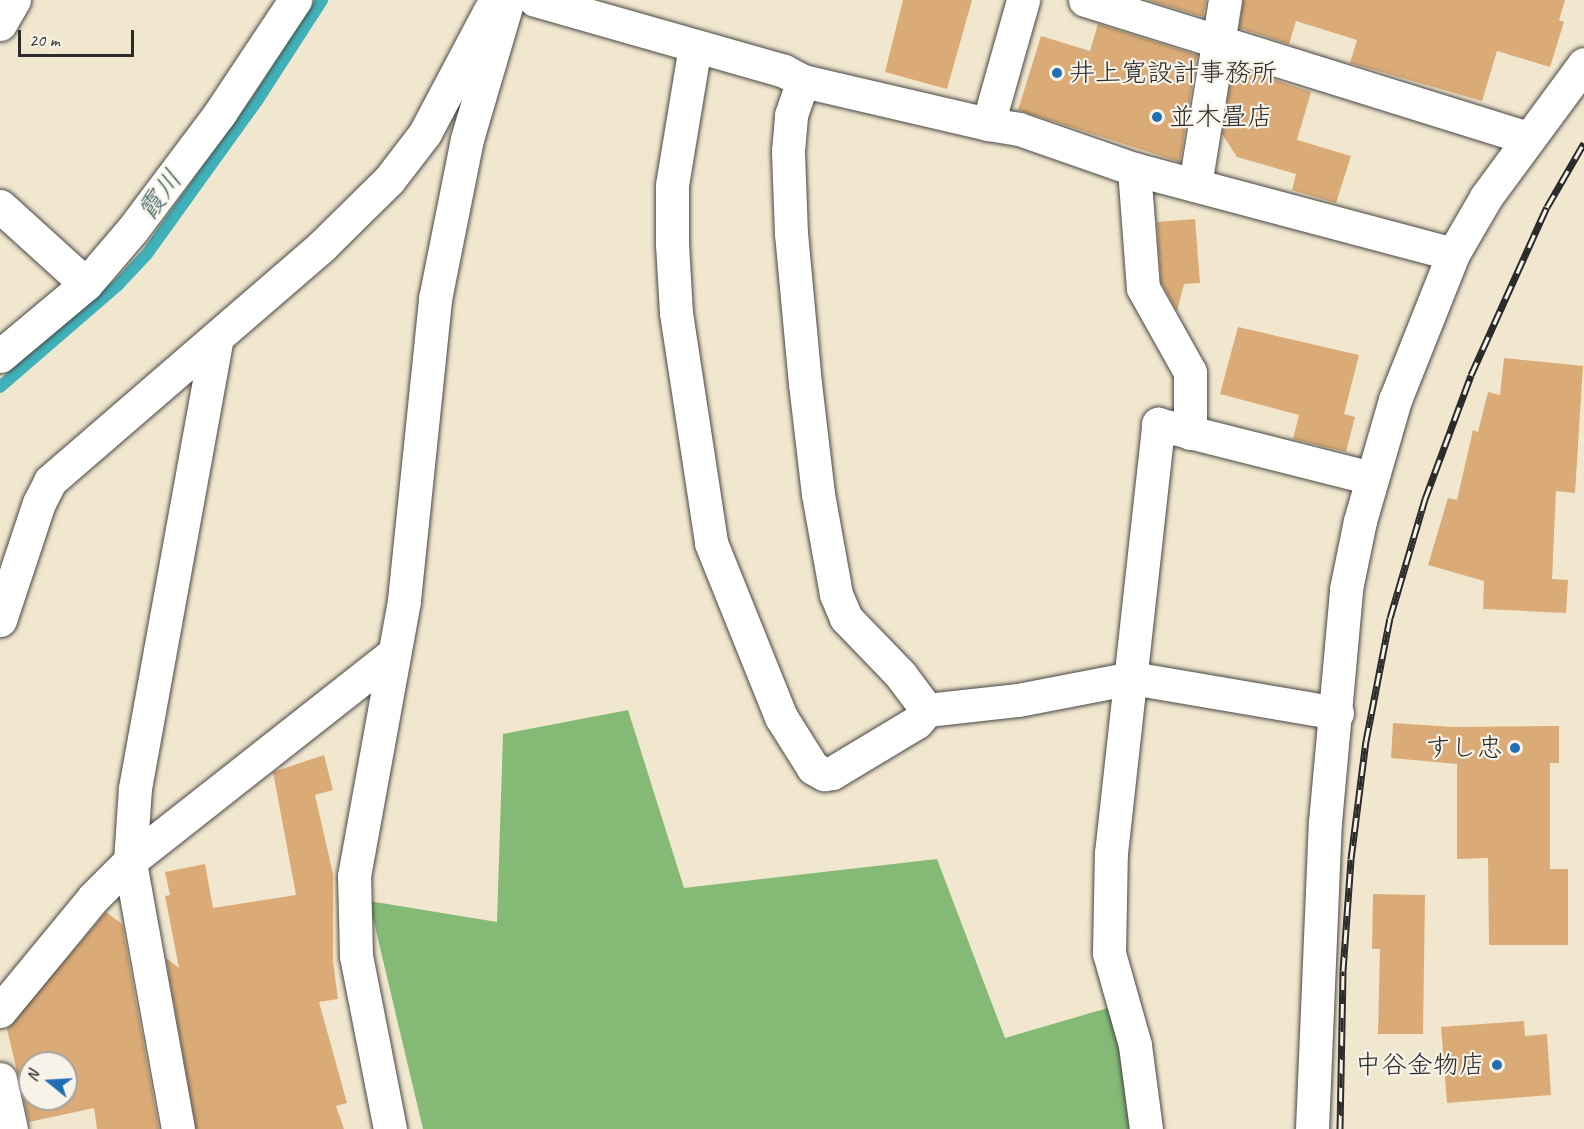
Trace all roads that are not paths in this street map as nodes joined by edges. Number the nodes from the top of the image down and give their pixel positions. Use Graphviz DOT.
graph roads {
  1 [pos="14,0"];
  2 [pos="295,0"];
  3 [pos="495,0"];
  4 [pos="508,0"];
  5 [pos="535,0"];
  6 [pos="1023,0"];
  7 [pos="1085,0"];
  8 [pos="1225,0"];
  9 [pos="0,24"];
  10 [pos="1219,41"];
  11 [pos="695,46"];
  12 [pos="1584,64"];
  13 [pos="803,81"];
  14 [pos="988,124"];
  15 [pos="1528,138"];
  16 [pos="1134,170"];
  17 [pos="1195,185"];
  18 [pos="0,206"];
  19 [pos="1453,254"];
  20 [pos="86,284"];
  21 [pos="217,337"];
  22 [pos="0,356"];
  23 [pos="1190,433"];
  24 [pos="1371,478"];
  25 [pos="0,620"];
  26 [pos="394,653"];
  27 [pos="1131,678"];
  28 [pos="927,710"];
  29 [pos="1337,713"];
  30 [pos="129,861"];
  31 [pos="0,1011"];
  32 [pos="0,1079"];
  33 [pos="11,1129"];
  34 [pos="178,1129"];
  35 [pos="390,1129"];
  36 [pos="1146,1129"];
  37 [pos="1312,1129"];
  1 -- 9 [label="street"];
  2 -- 20 [label="street"];
  3 -- 21 [label="street"];
  4 -- 26 [label="street"];
  5 -- 11 [label="street"];
  6 -- 14 [label="street"];
  7 -- 10 [label="street"];
  8 -- 10 [label="street"];
  10 -- 15 [label="street"];
  10 -- 17 [label="street"];
  11 -- 13 [label="street"];
  11 -- 28 [label="street"];
  12 -- 15 [label="street"];
  13 -- 14 [label="street"];
  13 -- 28 [label="street"];
  14 -- 16 [label="street"];
  15 -- 19 [label="street"];
  16 -- 17 [label="street"];
  16 -- 23 [label="street"];
  17 -- 19 [label="street"];
  18 -- 20 [label="street"];
  19 -- 24 [label="street"];
  20 -- 22 [label="street"];
  21 -- 25 [label="street"];
  21 -- 30 [label="street"];
  23 -- 24 [label="street"];
  23 -- 27 [label="street"];
  24 -- 29 [label="street"];
  26 -- 30 [label="street"];
  26 -- 35 [label="street"];
  27 -- 28 [label="street"];
  27 -- 29 [label="street"];
  27 -- 36 [label="street"];
  29 -- 37 [label="street"];
  30 -- 31 [label="street"];
  30 -- 34 [label="street"];
  32 -- 33 [label="street"];
}
